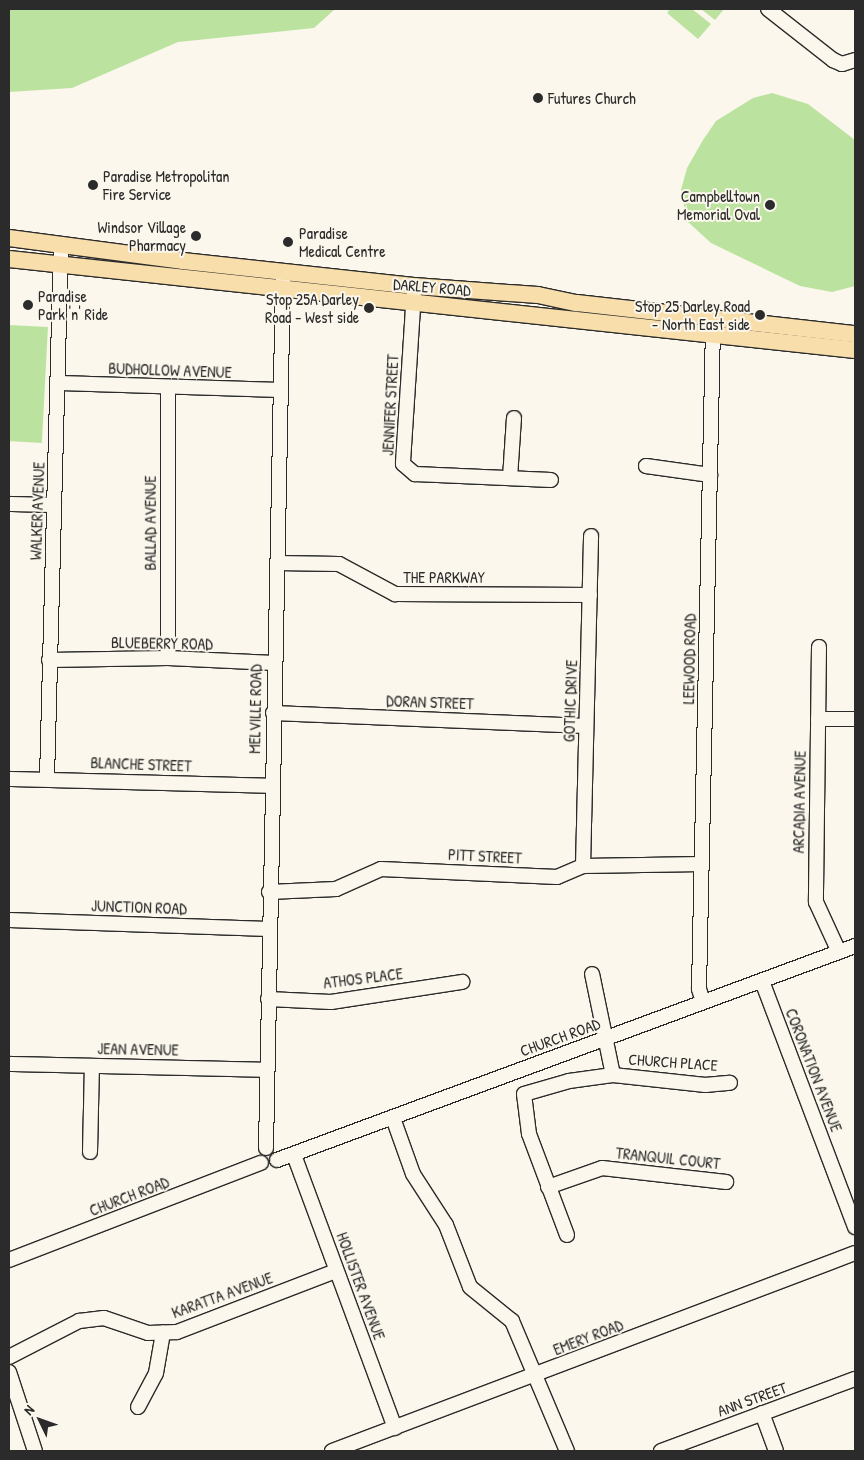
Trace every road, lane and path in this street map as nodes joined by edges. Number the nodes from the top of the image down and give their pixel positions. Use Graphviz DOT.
graph roads {
  1 [pos="768,9"];
  2 [pos="855,60"];
  3 [pos="9,238"];
  4 [pos="61,244"];
  5 [pos="9,259"];
  6 [pos="59,264"];
  7 [pos="283,272"];
  8 [pos="414,286"];
  9 [pos="284,289"];
  10 [pos="413,303"];
  11 [pos="713,317"];
  12 [pos="855,334"];
  13 [pos="713,335"];
  14 [pos="855,350"];
  15 [pos="59,384"];
  16 [pos="168,387"];
  17 [pos="281,390"];
  18 [pos="514,418"];
  19 [pos="646,466"];
  20 [pos="710,475"];
  21 [pos="510,478"];
  22 [pos="551,480"];
  23 [pos="9,504"];
  24 [pos="54,505"];
  25 [pos="592,536"];
  26 [pos="276,563"];
  27 [pos="590,595"];
  28 [pos="819,647"];
  29 [pos="168,658"];
  30 [pos="49,660"];
  31 [pos="274,663"];
  32 [pos="273,714"];
  33 [pos="818,719"];
  34 [pos="855,719"];
  35 [pos="586,726"];
  36 [pos="47,778"];
  37 [pos="9,779"];
  38 [pos="271,786"];
  39 [pos="702,864"];
  40 [pos="583,866"];
  41 [pos="269,892"];
  42 [pos="9,920"];
  43 [pos="269,930"];
  44 [pos="855,946"];
  45 [pos="839,952"];
  46 [pos="592,974"];
  47 [pos="762,981"];
  48 [pos="462,982"];
  49 [pos="268,999"];
  50 [pos="703,1002"];
  51 [pos="605,1039"];
  52 [pos="9,1064"];
  53 [pos="92,1066"];
  54 [pos="267,1070"];
  55 [pos="613,1075"];
  56 [pos="730,1083"];
  57 [pos="393,1118"];
  58 [pos="266,1148"];
  59 [pos="90,1152"];
  60 [pos="294,1155"];
  61 [pos="277,1160"];
  62 [pos="261,1163"];
  63 [pos="726,1182"];
  64 [pos="548,1187"];
  65 [pos="855,1227"];
  66 [pos="567,1235"];
  67 [pos="855,1253"];
  68 [pos="9,1260"];
  69 [pos="336,1271"];
  70 [pos="163,1333"];
  71 [pos="9,1357"];
  72 [pos="9,1372"];
  73 [pos="536,1376"];
  74 [pos="855,1379"];
  75 [pos="138,1407"];
  76 [pos="762,1414"];
  77 [pos="395,1428"];
  78 [pos="35,1451"];
  79 [pos="332,1451"];
  80 [pos="567,1451"];
  81 [pos="661,1451"];
  82 [pos="776,1451"];
  1 -- 2 [label="street"];
  3 -- 4 [label="main road, DARLEY ROAD"];
  4 -- 6 [label="street, WALKER AVENUE"];
  4 -- 7 [label="main road, DARLEY ROAD"];
  5 -- 6 [label="main road, DARLEY ROAD"];
  6 -- 9 [label="main road, DARLEY ROAD"];
  6 -- 15 [label="street, WALKER AVENUE"];
  7 -- 8 [label="main road, DARLEY ROAD"];
  7 -- 9 [label="street, MELVILLE ROAD"];
  8 -- 10 [label="street, JENNIFER STREET"];
  8 -- 11 [label="main road, DARLEY ROAD"];
  9 -- 10 [label="main road, DARLEY ROAD"];
  9 -- 17 [label="street, MELVILLE ROAD"];
  10 -- 13 [label="main road, DARLEY ROAD"];
  10 -- 21 [label="street, JENNIFER STREET"];
  11 -- 12 [label="main road, DARLEY ROAD"];
  11 -- 13 [label="street, LEEWOOD ROAD"];
  13 -- 14 [label="main road, DARLEY ROAD"];
  13 -- 20 [label="street, LEEWOOD ROAD"];
  15 -- 16 [label="street, BUDHOLLOW AVENUE"];
  15 -- 24 [label="street, WALKER AVENUE"];
  16 -- 17 [label="street, BUDHOLLOW AVENUE"];
  16 -- 29 [label="street, BALLAD AVENUE"];
  17 -- 26 [label="street, MELVILLE ROAD"];
  18 -- 21 [label="street"];
  19 -- 20 [label="street"];
  20 -- 39 [label="street, LEEWOOD ROAD"];
  21 -- 22 [label="street, JENNIFER STREET"];
  23 -- 24 [label="street"];
  24 -- 30 [label="street, WALKER AVENUE"];
  25 -- 27 [label="street, GOTHIC DRIVE"];
  26 -- 27 [label="street, THE PARKWAY"];
  26 -- 31 [label="street, MELVILLE ROAD"];
  27 -- 35 [label="street, GOTHIC DRIVE"];
  28 -- 33 [label="street, ARCADIA AVENUE"];
  29 -- 30 [label="street, BLUEBERRY ROAD"];
  29 -- 31 [label="street, BLUEBERRY ROAD"];
  30 -- 36 [label="street, WALKER AVENUE"];
  31 -- 32 [label="street, MELVILLE ROAD"];
  32 -- 35 [label="street, DORAN STREET"];
  32 -- 38 [label="street, MELVILLE ROAD"];
  33 -- 34 [label="street"];
  33 -- 45 [label="street, ARCADIA AVENUE"];
  35 -- 40 [label="street, GOTHIC DRIVE"];
  36 -- 37 [label="street, BLANCHE STREET"];
  36 -- 38 [label="street, BLANCHE STREET"];
  38 -- 41 [label="street, MELVILLE ROAD"];
  39 -- 40 [label="street, PITT STREET"];
  39 -- 50 [label="street, LEEWOOD ROAD"];
  40 -- 41 [label="street, PITT STREET"];
  41 -- 43 [label="street, MELVILLE ROAD"];
  42 -- 43 [label="street, JUNCTION ROAD"];
  43 -- 49 [label="street, MELVILLE ROAD"];
  44 -- 45 [label="street, CHURCH ROAD"];
  45 -- 47 [label="street, CHURCH ROAD"];
  46 -- 51 [label="street, CHURCH PLACE"];
  47 -- 50 [label="street, CHURCH ROAD"];
  47 -- 65 [label="street, CORONATION AVENUE"];
  48 -- 49 [label="street, ATHOS PLACE"];
  49 -- 54 [label="street, MELVILLE ROAD"];
  50 -- 51 [label="street, CHURCH ROAD"];
  51 -- 55 [label="street, CHURCH PLACE"];
  51 -- 57 [label="street, CHURCH ROAD"];
  52 -- 53 [label="street, JEAN AVENUE"];
  53 -- 54 [label="street, JEAN AVENUE"];
  53 -- 59 [label="street"];
  54 -- 58 [label="street, MELVILLE ROAD"];
  55 -- 56 [label="street, CHURCH PLACE"];
  55 -- 64 [label="street, CHURCH PLACE"];
  57 -- 60 [label="street, CHURCH ROAD"];
  57 -- 73 [label="street"];
  58 -- 61 [label="street"];
  58 -- 62 [label="street"];
  60 -- 61 [label="street, CHURCH ROAD"];
  60 -- 69 [label="street, HOLLISTER AVENUE"];
  61 -- 62 [label="street"];
  62 -- 68 [label="street, CHURCH ROAD"];
  63 -- 64 [label="street, TRANQUIL COURT"];
  64 -- 66 [label="street"];
  67 -- 73 [label="street, EMERY ROAD"];
  69 -- 70 [label="street, KARATTA AVENUE"];
  69 -- 77 [label="street, HOLLISTER AVENUE"];
  70 -- 71 [label="street, KARATTA AVENUE"];
  70 -- 75 [label="street"];
  72 -- 78 [label="street"];
  73 -- 77 [label="street, EMERY ROAD"];
  73 -- 80 [label="street"];
  74 -- 76 [label="street, ANN STREET"];
  76 -- 81 [label="street, ANN STREET"];
  76 -- 82 [label="street"];
  77 -- 79 [label="street, EMERY ROAD"];
}
